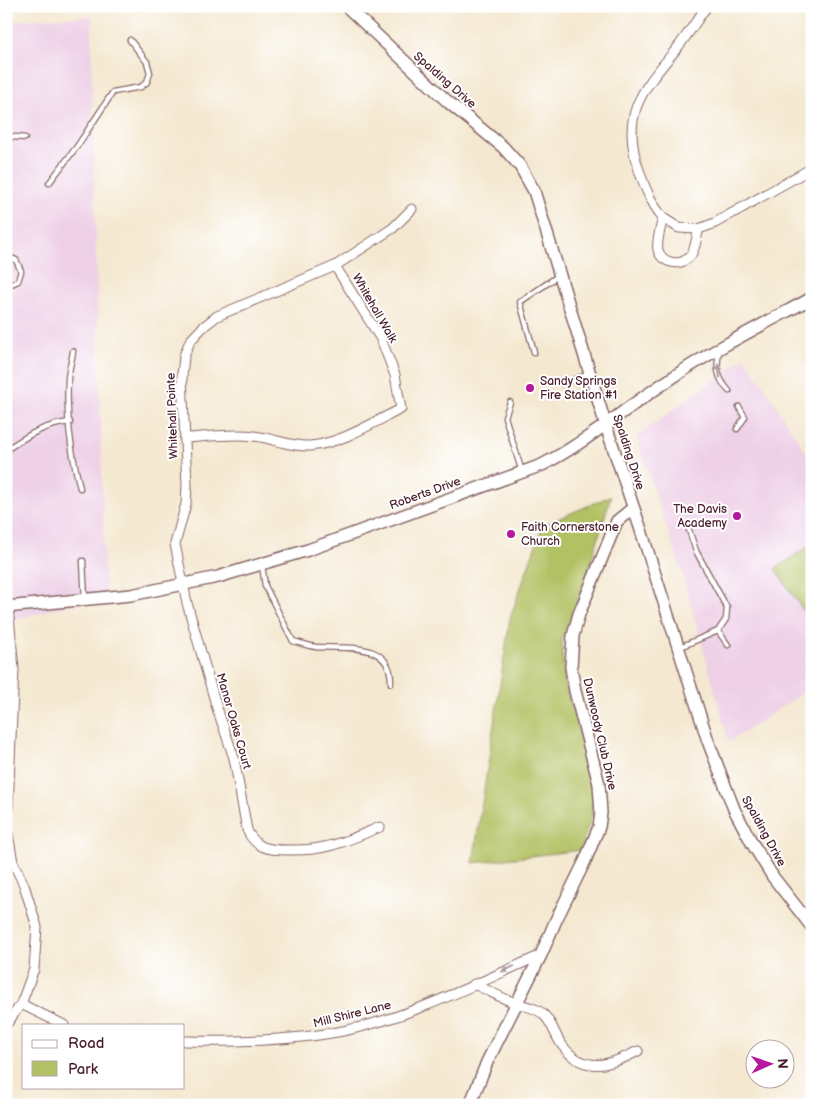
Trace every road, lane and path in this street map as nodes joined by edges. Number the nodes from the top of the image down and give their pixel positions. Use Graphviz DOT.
graph roads {
  1 [pos="346,6"];
  2 [pos="707,6"];
  3 [pos="130,40"];
  4 [pos="6,136"];
  5 [pos="25,138"];
  6 [pos="812,168"];
  7 [pos="49,183"];
  8 [pos="412,209"];
  9 [pos="663,218"];
  10 [pos="698,229"];
  11 [pos="6,256"];
  12 [pos="335,266"];
  13 [pos="560,275"];
  14 [pos="9,285"];
  15 [pos="812,298"];
  16 [pos="720,348"];
  17 [pos="73,351"];
  18 [pos="534,352"];
  19 [pos="590,374"];
  20 [pos="563,384"];
  21 [pos="729,391"];
  22 [pos="510,402"];
  23 [pos="739,407"];
  24 [pos="70,422"];
  25 [pos="606,426"];
  26 [pos="737,429"];
  27 [pos="185,438"];
  28 [pos="6,450"];
  29 [pos="522,472"];
  30 [pos="80,488"];
  31 [pos="633,508"];
  32 [pos="688,527"];
  33 [pos="83,561"];
  34 [pos="262,565"];
  35 [pos="184,590"];
  36 [pos="85,601"];
  37 [pos="7,607"];
  38 [pos="718,631"];
  39 [pos="728,645"];
  40 [pos="679,648"];
  41 [pos="391,683"];
  42 [pos="7,785"];
  43 [pos="380,827"];
  44 [pos="812,927"];
  45 [pos="541,955"];
  46 [pos="474,984"];
  47 [pos="516,1003"];
  48 [pos="22,1004"];
  49 [pos="62,1024"];
  50 [pos="6,1025"];
  51 [pos="185,1041"];
  52 [pos="638,1051"];
  53 [pos="470,1105"];
  1 -- 13 [label="street, Spalding Drive"];
  2 -- 9 [label="street"];
  3 -- 7 [label="lane"];
  4 -- 5 [label="lane"];
  6 -- 10 [label="street"];
  8 -- 12 [label="street, Whitehall Pointe"];
  9 -- 10 [label="street"];
  9 -- 10 [label="street"];
  11 -- 14 [label="lane"];
  12 -- 27 [label="street, Whitehall Pointe"];
  12 -- 27 [label="street, Whitehall Walk"];
  13 -- 18 [label="lane"];
  13 -- 19 [label="street, Spalding Drive"];
  15 -- 16 [label="street, Roberts Drive"];
  21 -- 16 [label="lane, one-way"];
  16 -- 25 [label="street, Roberts Drive"];
  17 -- 24 [label="lane"];
  19 -- 20 [label="lane"];
  19 -- 25 [label="street, Spalding Drive"];
  22 -- 29 [label="lane"];
  23 -- 26 [label="lane"];
  24 -- 28 [label="lane"];
  24 -- 30 [label="lane"];
  25 -- 29 [label="street, Roberts Drive"];
  25 -- 31 [label="street, Spalding Drive"];
  27 -- 35 [label="street, Whitehall Pointe"];
  29 -- 34 [label="street, Roberts Drive"];
  31 -- 40 [label="street, Spalding Drive"];
  31 -- 45 [label="street, Dunwoody Club Drive"];
  32 -- 38 [label="lane"];
  33 -- 36 [label="lane"];
  34 -- 35 [label="street, Roberts Drive"];
  34 -- 41 [label="lane"];
  35 -- 36 [label="street, Roberts Drive"];
  35 -- 43 [label="street, Manor Oaks Court"];
  36 -- 37 [label="street, Roberts Drive"];
  37 -- 42 [label="street"];
  38 -- 39 [label="lane"];
  38 -- 40 [label="lane"];
  40 -- 44 [label="street, Spalding Drive"];
  42 -- 48 [label="street"];
  45 -- 46 [label="street, Mill Shire Lane, one-way"];
  45 -- 47 [label="street, Dunwoody Club Drive"];
  46 -- 47 [label="street"];
  46 -- 51 [label="street, Mill Shire Lane"];
  47 -- 52 [label="street"];
  47 -- 53 [label="street, Dunwoody Club Drive"];
  48 -- 49 [label="street"];
  48 -- 50 [label="street"];
}
